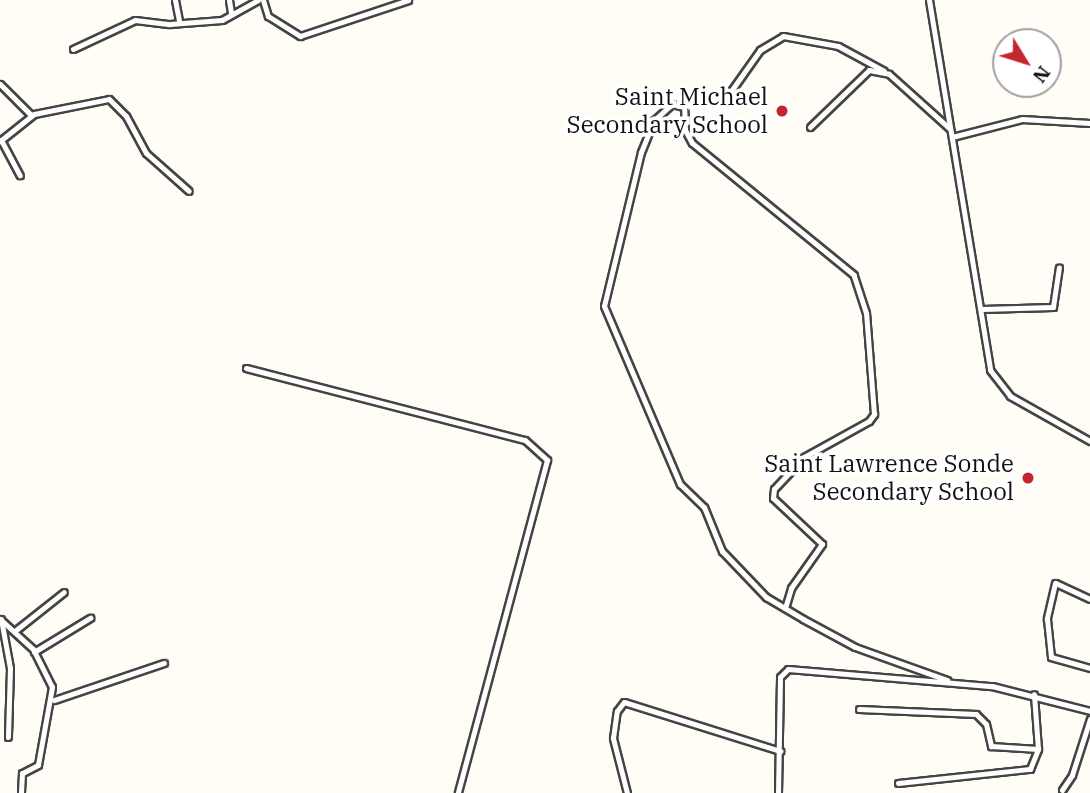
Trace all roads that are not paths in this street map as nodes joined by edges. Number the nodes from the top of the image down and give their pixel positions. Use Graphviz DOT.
graph roads {
  1 [pos="175,0"];
  2 [pos="229,0"];
  3 [pos="260,0"];
  4 [pos="408,0"];
  5 [pos="929,0"];
  6 [pos="231,13"];
  7 [pos="179,21"];
  8 [pos="73,49"];
  9 [pos="884,71"];
  10 [pos="0,84"];
  11 [pos="724,101"];
  12 [pos="31,115"];
  13 [pos="1090,122"];
  14 [pos="810,127"];
  15 [pos="949,128"];
  16 [pos="952,137"];
  17 [pos="0,140"];
  18 [pos="20,175"];
  19 [pos="189,191"];
  20 [pos="1059,267"];
  21 [pos="982,309"];
  22 [pos="246,368"];
  23 [pos="1090,441"];
  24 [pos="64,592"];
  25 [pos="1090,600"];
  26 [pos="785,608"];
  27 [pos="90,618"];
  28 [pos="0,619"];
  29 [pos="16,630"];
  30 [pos="34,652"];
  31 [pos="164,663"];
  32 [pos="1090,668"];
  33 [pos="947,680"];
  34 [pos="1034,694"];
  35 [pos="54,699"];
  36 [pos="859,709"];
  37 [pos="1090,711"];
  38 [pos="1090,719"];
  39 [pos="8,737"];
  40 [pos="1038,750"];
  41 [pos="780,751"];
  42 [pos="898,783"];
  43 [pos="1062,790"];
  44 [pos="22,793"];
  45 [pos="458,793"];
  46 [pos="627,793"];
  47 [pos="778,793"];
  1 -- 7 [label="street"];
  2 -- 6 [label="street"];
  3 -- 4 [label="street"];
  3 -- 6 [label="street"];
  5 -- 15 [label="street"];
  6 -- 7 [label="street"];
  7 -- 8 [label="street"];
  9 -- 11 [label="street"];
  9 -- 14 [label="street"];
  9 -- 15 [label="street"];
  10 -- 12 [label="street"];
  12 -- 17 [label="street"];
  12 -- 19 [label="street"];
  13 -- 16 [label="street"];
  15 -- 16 [label="street"];
  16 -- 21 [label="street"];
  17 -- 18 [label="street"];
  20 -- 21 [label="street"];
  21 -- 23 [label="street"];
  22 -- 45 [label="street"];
  24 -- 29 [label="street"];
  25 -- 32 [label="street"];
  26 -- 26 [label="street"];
  26 -- 33 [label="street"];
  27 -- 30 [label="street"];
  28 -- 29 [label="street"];
  28 -- 39 [label="street"];
  29 -- 30 [label="street"];
  30 -- 35 [label="street"];
  31 -- 35 [label="street"];
  33 -- 34 [label="street"];
  33 -- 41 [label="street"];
  34 -- 37 [label="street"];
  34 -- 40 [label="street"];
  35 -- 44 [label="street"];
  36 -- 40 [label="street"];
  38 -- 43 [label="street"];
  40 -- 42 [label="street"];
  41 -- 46 [label="street"];
  41 -- 47 [label="street"];
}
